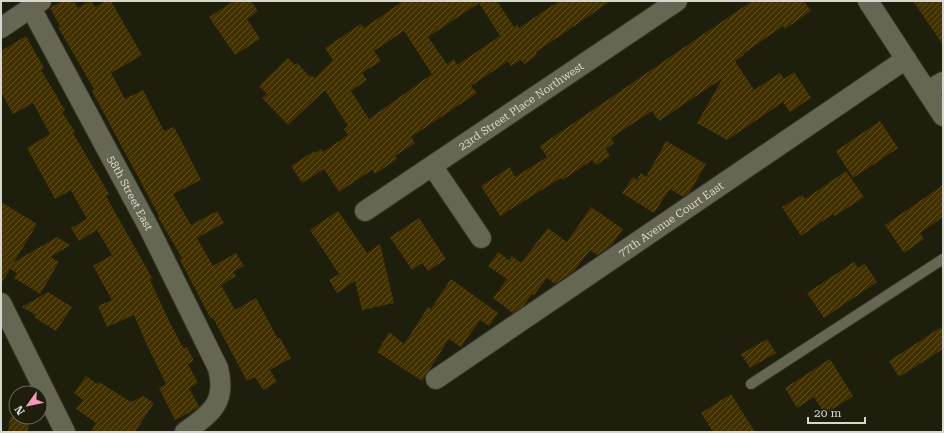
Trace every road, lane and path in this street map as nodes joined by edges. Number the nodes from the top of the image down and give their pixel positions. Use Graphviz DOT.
graph roads {
  1 [pos="677,1"];
  2 [pos="868,1"];
  3 [pos="36,4"];
  4 [pos="1,28"];
  5 [pos="906,59"];
  6 [pos="935,86"];
  7 [pos="943,116"];
  8 [pos="434,167"];
  9 [pos="365,212"];
  10 [pos="481,238"];
  11 [pos="943,259"];
  12 [pos="1,303"];
  13 [pos="436,379"];
  14 [pos="751,384"];
  15 [pos="65,432"];
  16 [pos="185,432"];
  1 -- 8 [label="street, 23rd Street Place Northwest"];
  2 -- 5 [label="street"];
  3 -- 4 [label="street"];
  3 -- 16 [label="street, 58th Street East"];
  5 -- 6 [label="street"];
  5 -- 13 [label="street, 77th Avenue Court East"];
  6 -- 7 [label="street"];
  8 -- 9 [label="street, 23rd Street Place Northwest"];
  8 -- 10 [label="street"];
  11 -- 14 [label="lane"];
  12 -- 15 [label="street"];
}
